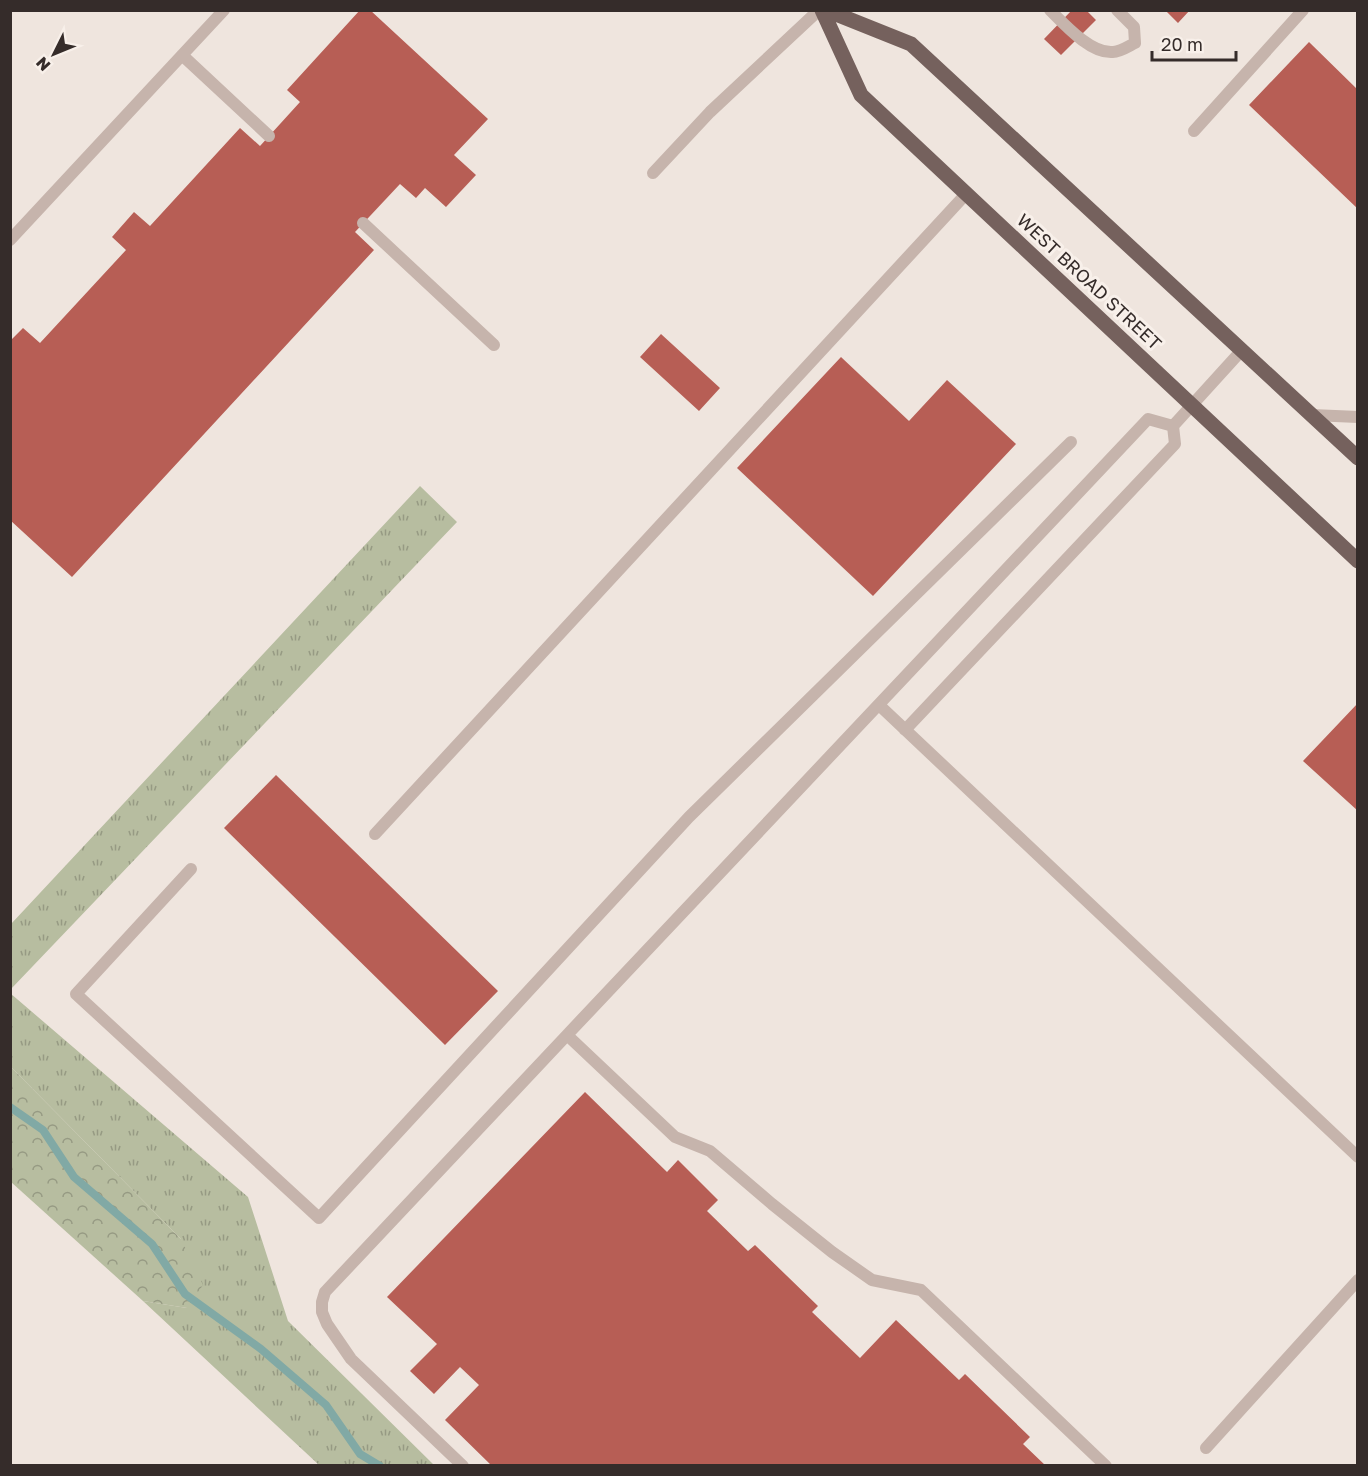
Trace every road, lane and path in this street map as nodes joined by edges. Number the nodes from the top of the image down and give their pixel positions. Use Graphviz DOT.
graph roads {
  1 [pos="224,10"];
  2 [pos="822,10"];
  3 [pos="1050,10"];
  4 [pos="1117,10"];
  5 [pos="1303,10"];
  6 [pos="182,55"];
  7 [pos="1194,130"];
  8 [pos="269,136"];
  9 [pos="653,173"];
  10 [pos="966,194"];
  11 [pos="363,223"];
  12 [pos="10,240"];
  13 [pos="494,345"];
  14 [pos="1242,350"];
  15 [pos="1192,405"];
  16 [pos="1312,416"];
  17 [pos="1358,417"];
  18 [pos="1173,426"];
  19 [pos="1071,442"];
  20 [pos="1358,458"];
  21 [pos="1358,561"];
  22 [pos="879,705"];
  23 [pos="905,730"];
  24 [pos="375,834"];
  25 [pos="191,869"];
  26 [pos="567,1035"];
  27 [pos="1358,1157"];
  28 [pos="1358,1280"];
  29 [pos="1206,1448"];
  30 [pos="463,1466"];
  31 [pos="1106,1466"];
  1 -- 6 [label="lane"];
  2 -- 9 [label="lane"];
  2 -- 10 [label="main road, WEST BROAD STREET"];
  2 -- 14 [label="main road"];
  3 -- 4 [label="lane"];
  5 -- 7 [label="lane"];
  6 -- 8 [label="lane"];
  6 -- 12 [label="lane"];
  10 -- 15 [label="main road, WEST BROAD STREET"];
  10 -- 24 [label="lane"];
  11 -- 13 [label="lane"];
  14 -- 15 [label="lane"];
  14 -- 16 [label="main road"];
  15 -- 18 [label="lane"];
  15 -- 21 [label="main road, WEST BROAD STREET"];
  16 -- 17 [label="lane"];
  16 -- 20 [label="main road"];
  18 -- 22 [label="lane"];
  18 -- 23 [label="lane"];
  19 -- 25 [label="lane"];
  22 -- 23 [label="lane"];
  22 -- 26 [label="lane"];
  23 -- 27 [label="lane"];
  26 -- 30 [label="lane"];
  26 -- 31 [label="lane"];
  28 -- 29 [label="lane"];
}
